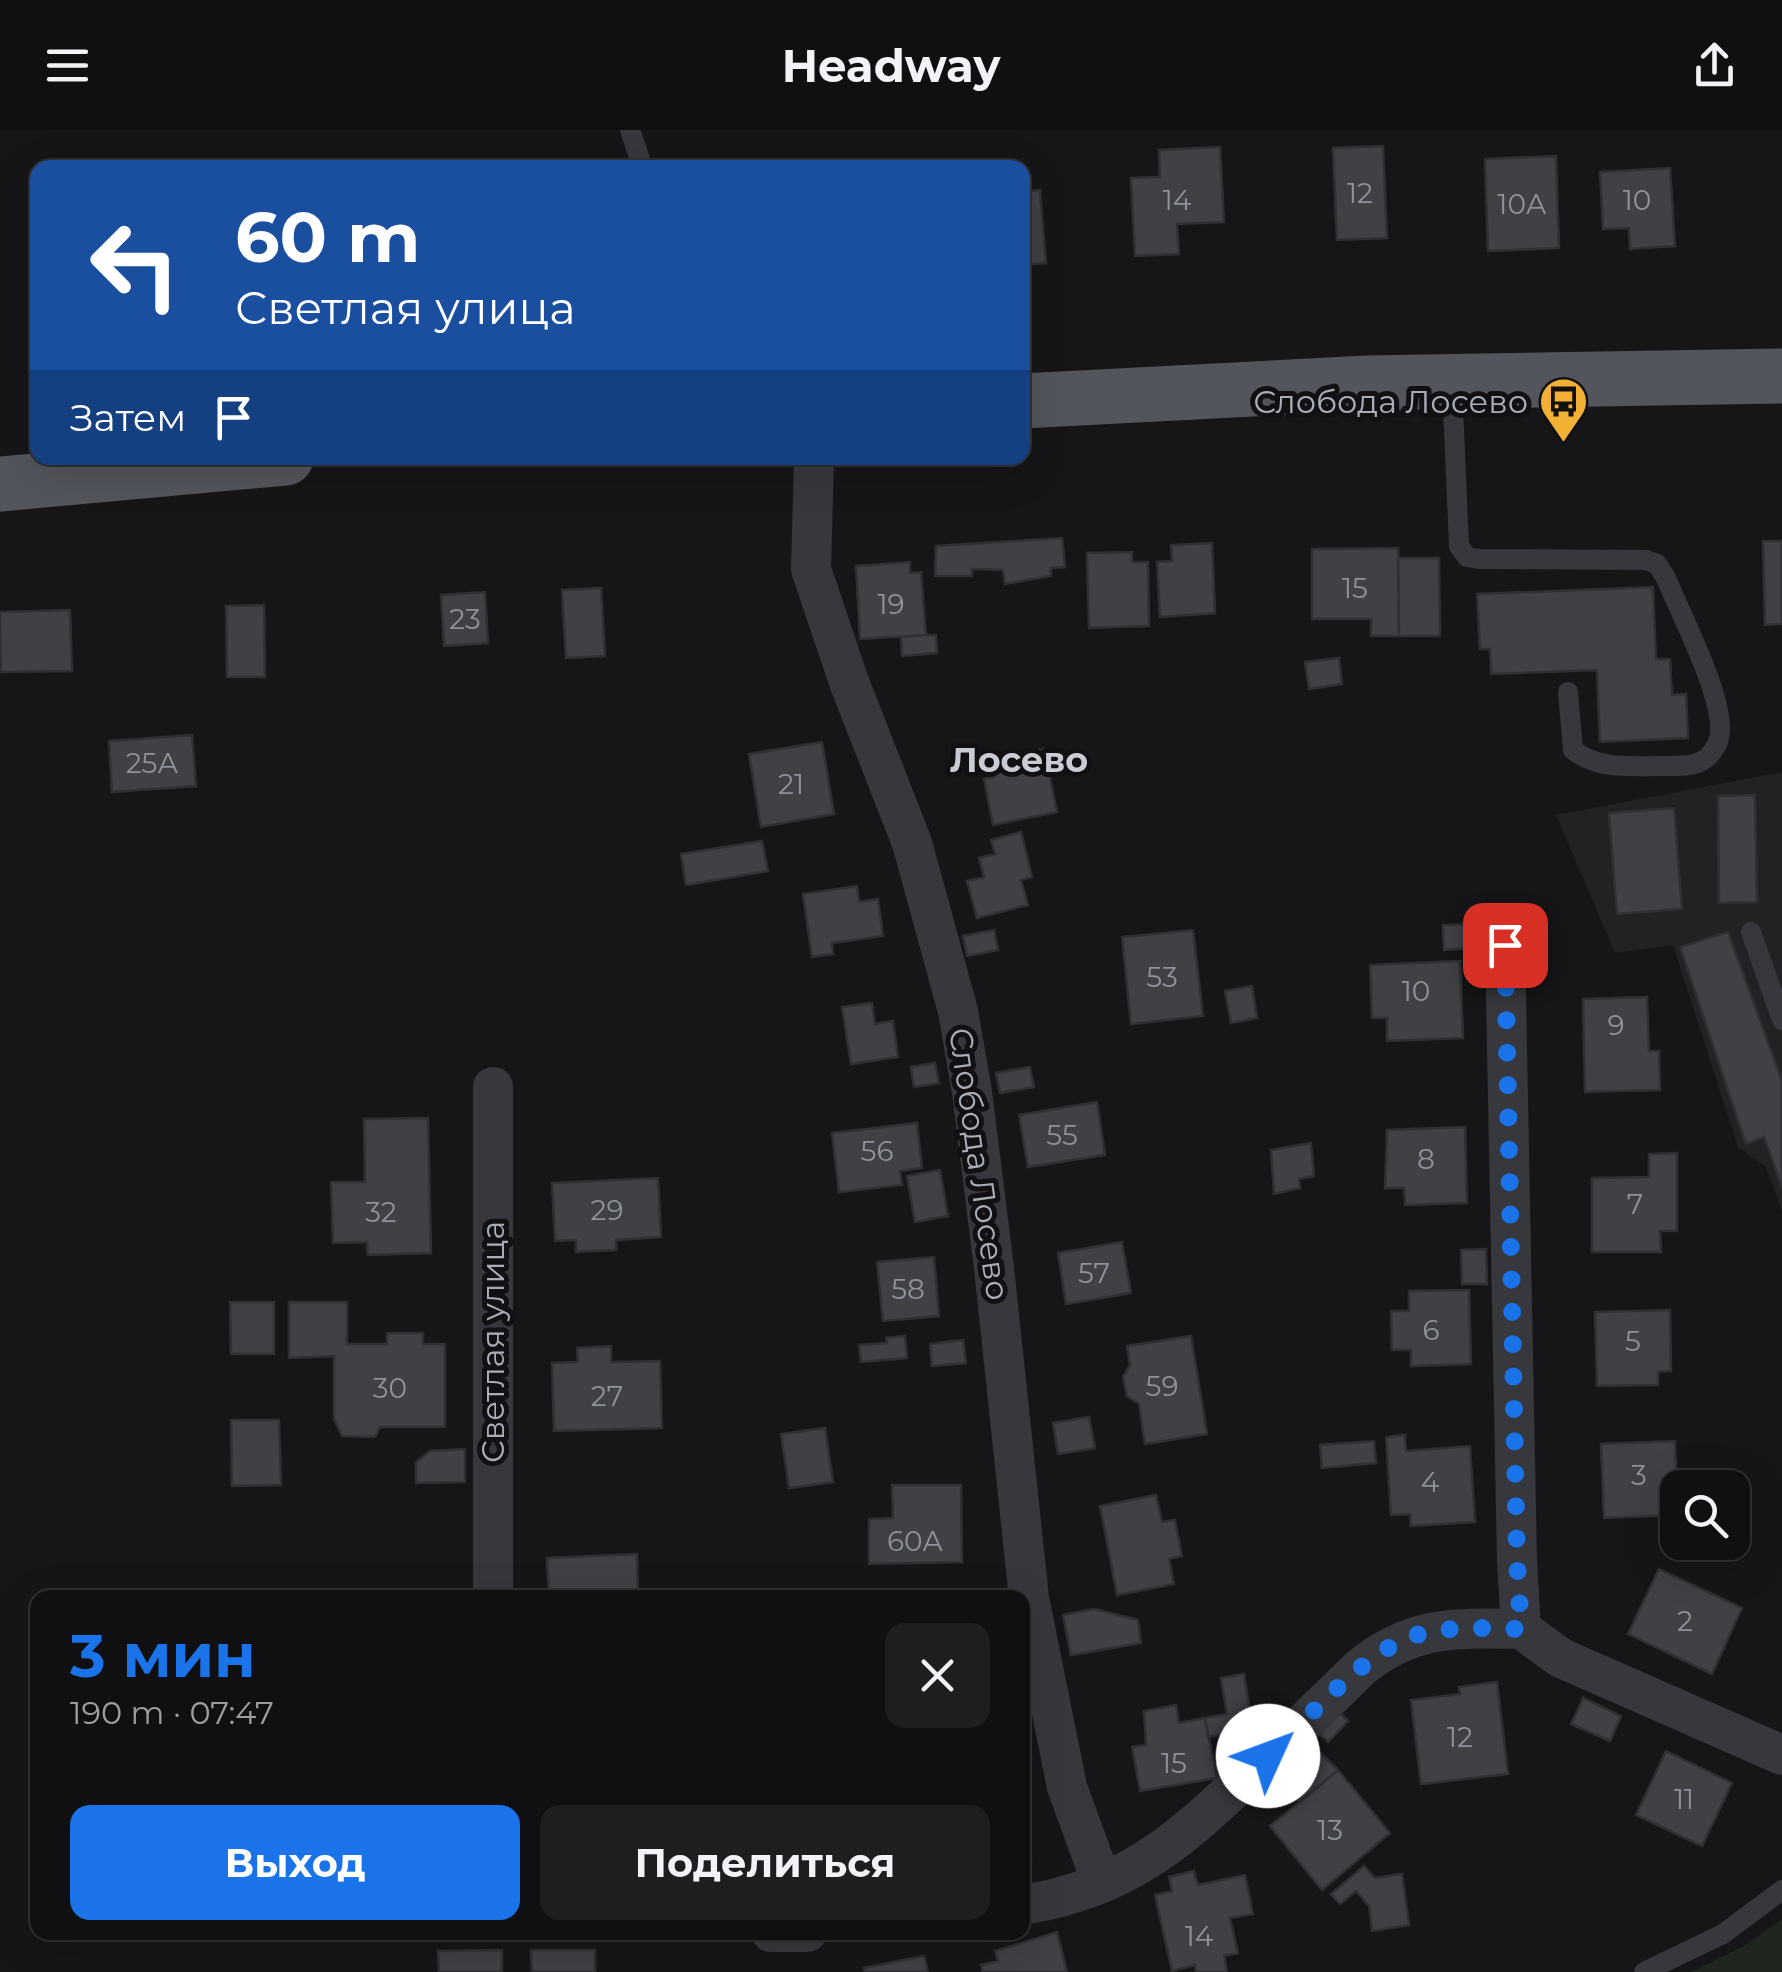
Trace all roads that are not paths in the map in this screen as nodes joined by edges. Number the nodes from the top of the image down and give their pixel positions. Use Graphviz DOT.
graph roads {
  1 [pos="630,130"];
  2 [pos="640,160"];
  3 [pos="1782,376"];
  4 [pos="1452,381"];
  5 [pos="1030,401"];
  6 [pos="209,465"];
  7 [pos="814,465"];
  8 [pos="0,484"];
  9 [pos="1568,692"];
  10 [pos="1751,932"];
  11 [pos="1505,945"];
  12 [pos="1782,1020"];
  13 [pos="493,1088"];
  14 [pos="493,1590"];
  15 [pos="1029,1590"];
  16 [pos="1030,1596"];
  17 [pos="1521,1629"];
  18 [pos="1782,1755"];
  19 [pos="1102,1883"];
  20 [pos="1782,1890"];
  21 [pos="1030,1904"];
  22 [pos="1644,1972"];
  1 -- 2 [label="lane"];
  3 -- 4 [label="main road"];
  4 -- 5 [label="main road"];
  4 -- 9 [label="lane"];
  6 -- 8 [label="main road"];
  7 -- 15 [label="street, Слобода Лосево"];
  10 -- 12 [label="lane"];
  11 -- 17 [label="street"];
  13 -- 14 [label="street, Светлая улица"];
  16 -- 19 [label="street, Слобода Лосево"];
  17 -- 18 [label="street"];
  17 -- 19 [label="street"];
  19 -- 21 [label="street"];
  20 -- 22 [label="lane"];
}
